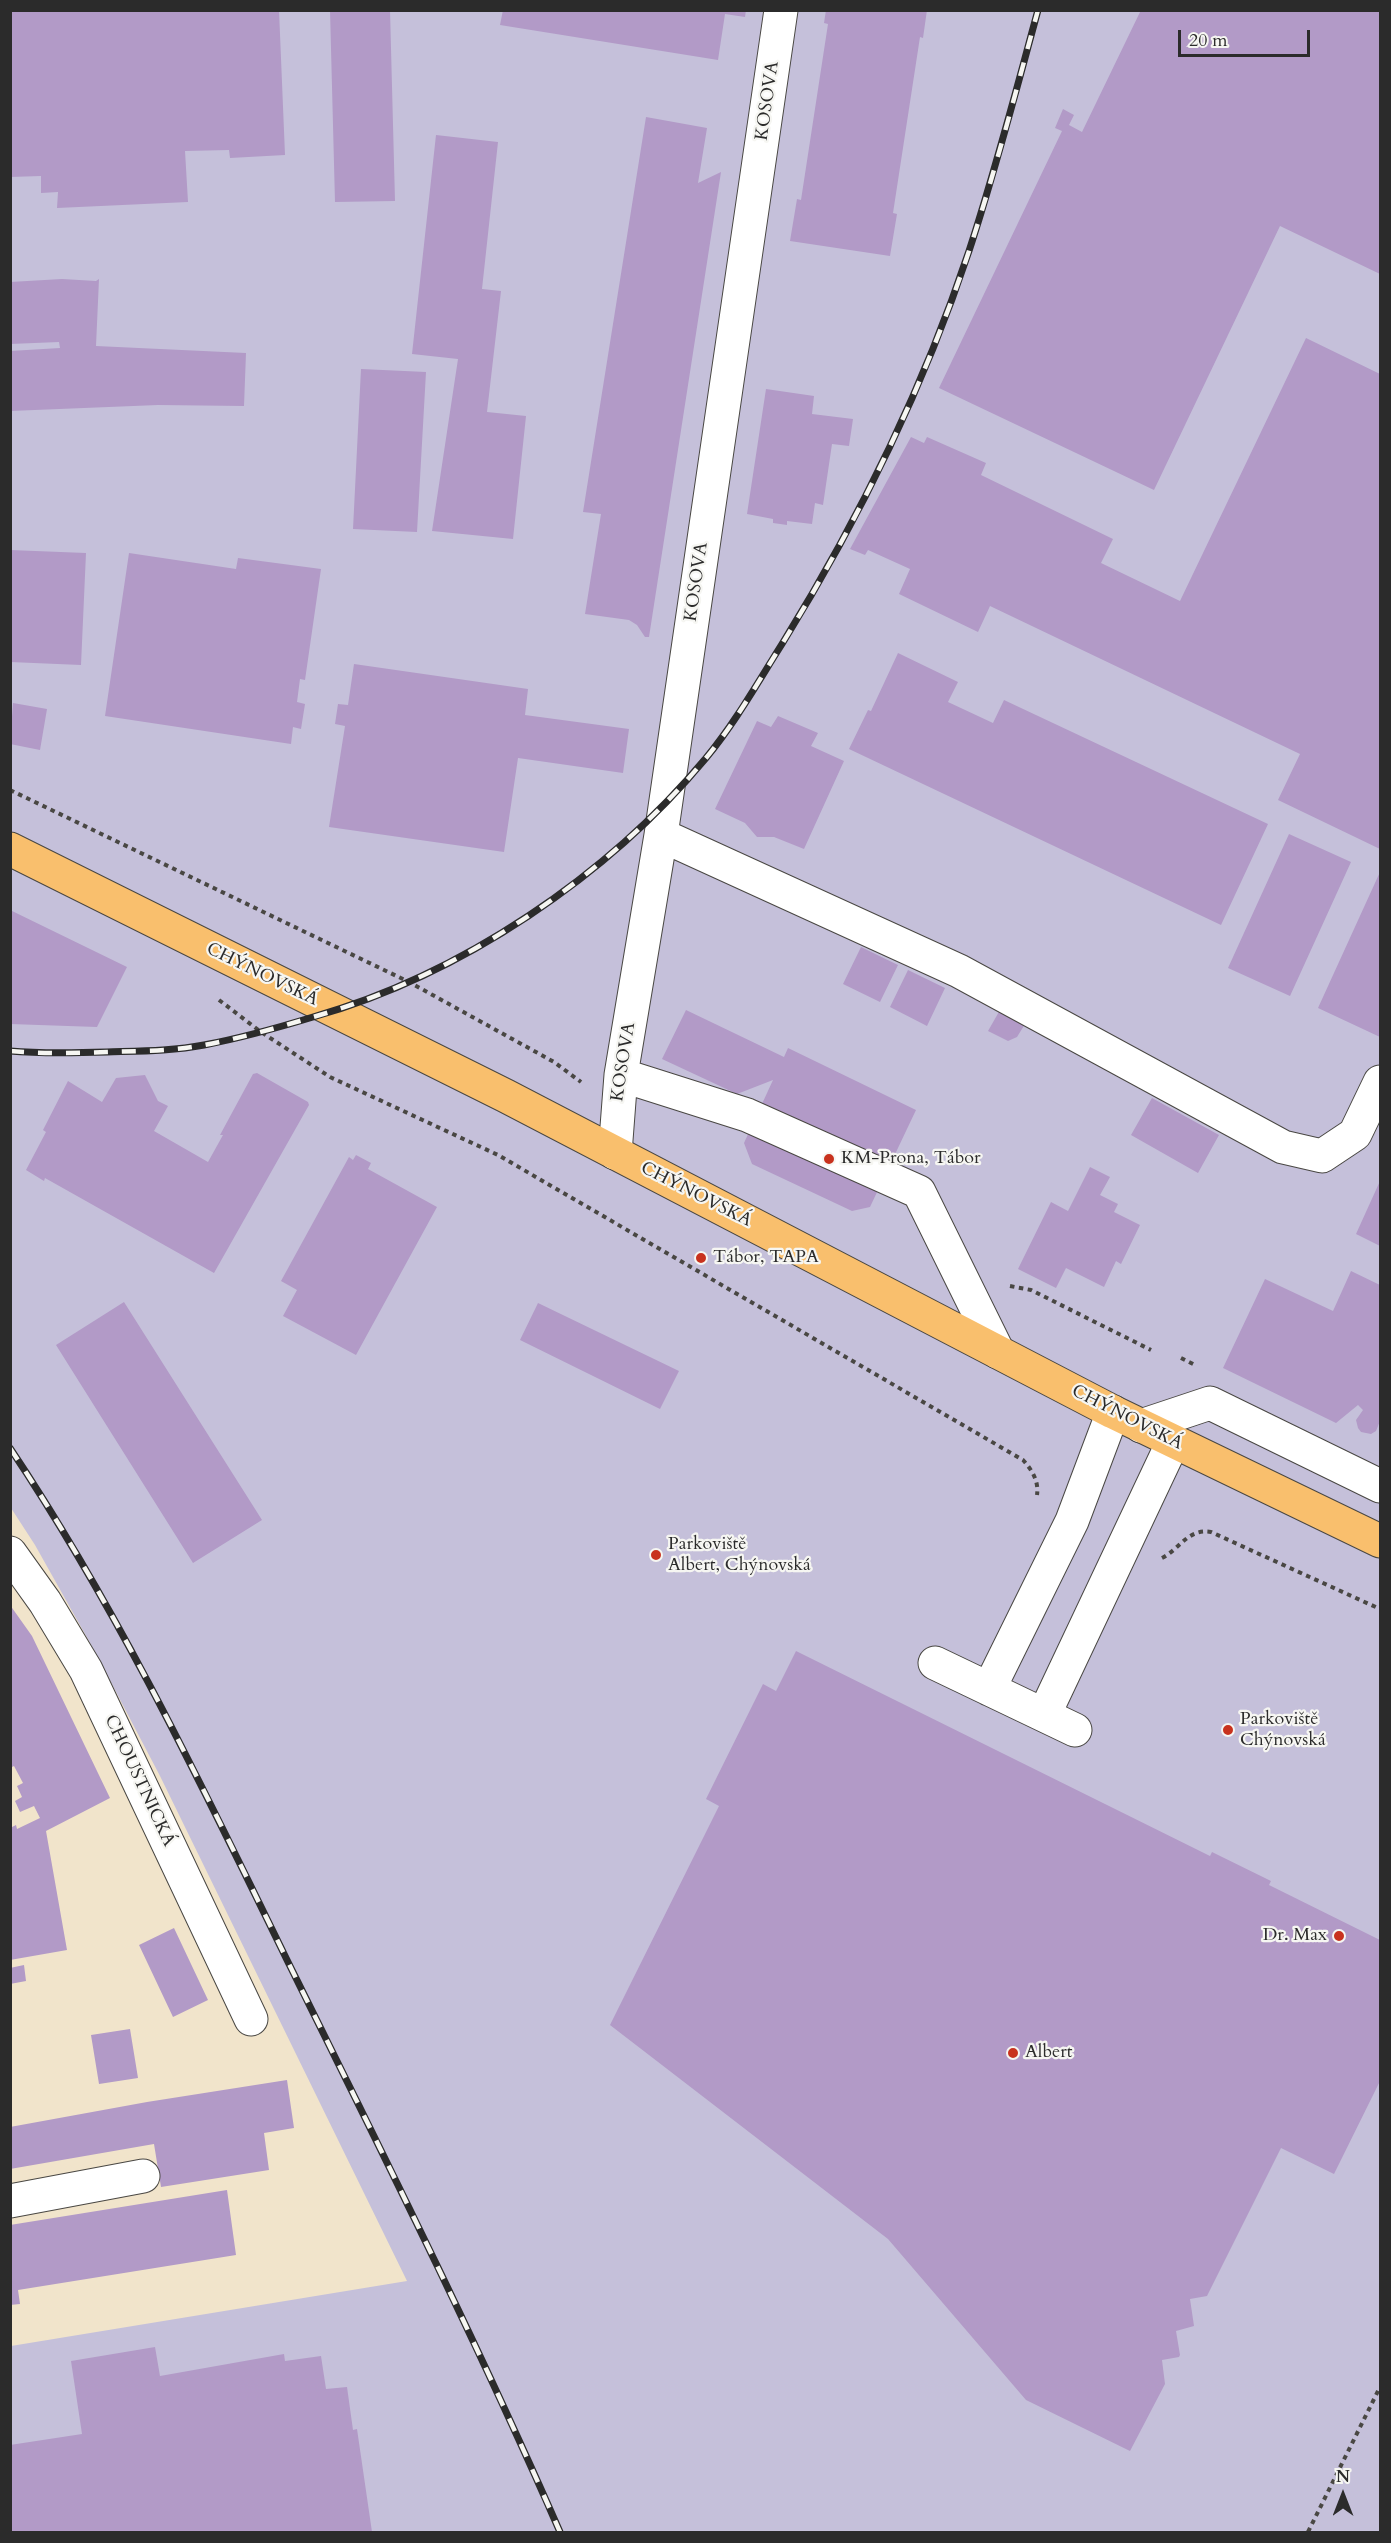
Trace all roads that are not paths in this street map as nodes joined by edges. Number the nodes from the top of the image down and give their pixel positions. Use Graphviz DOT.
graph roads {
  1 [pos="781,10"];
  2 [pos="661,836"];
  3 [pos="10,849"];
  4 [pos="621,1075"];
  5 [pos="1380,1082"];
  6 [pos="615,1153"];
  7 [pos="998,1352"];
  8 [pos="1127,1419"];
  9 [pos="1173,1442"];
  10 [pos="1380,1486"];
  11 [pos="1380,1541"];
  12 [pos="10,1553"];
  13 [pos="935,1663"];
  14 [pos="989,1689"];
  15 [pos="1044,1715"];
  16 [pos="1075,1730"];
  17 [pos="251,2019"];
  18 [pos="143,2176"];
  19 [pos="10,2200"];
  1 -- 2 [label="street, KOSOVA"];
  2 -- 4 [label="street, KOSOVA"];
  2 -- 5 [label="street"];
  3 -- 6 [label="main road, CHÝNOVSKÁ"];
  4 -- 6 [label="street, KOSOVA"];
  4 -- 7 [label="street"];
  6 -- 7 [label="main road, CHÝNOVSKÁ"];
  7 -- 8 [label="main road, CHÝNOVSKÁ"];
  8 -- 9 [label="main road, CHÝNOVSKÁ"];
  8 -- 10 [label="street"];
  8 -- 14 [label="street"];
  9 -- 11 [label="main road, CHÝNOVSKÁ"];
  9 -- 15 [label="street"];
  12 -- 17 [label="street, CHOUSTNICKÁ"];
  13 -- 14 [label="street"];
  14 -- 15 [label="street"];
  15 -- 16 [label="street"];
  18 -- 19 [label="street"];
}
